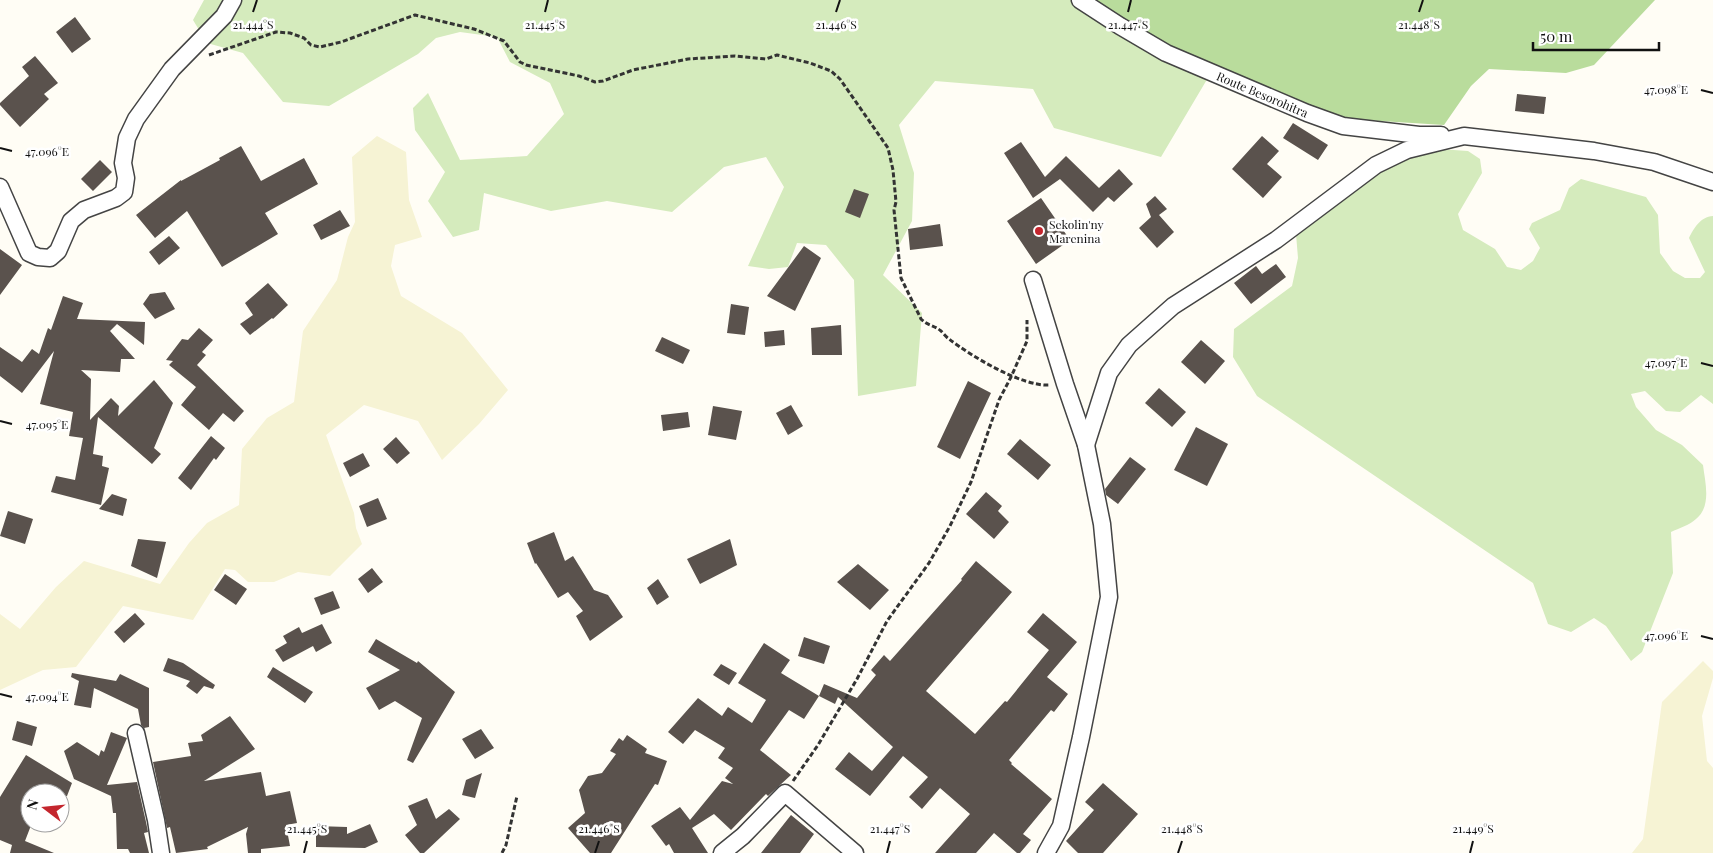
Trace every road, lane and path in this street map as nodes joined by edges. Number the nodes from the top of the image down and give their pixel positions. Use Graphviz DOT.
graph roads {
  1 [pos="233,0"];
  2 [pos="1080,0"];
  3 [pos="182,59"];
  4 [pos="1464,136"];
  5 [pos="1713,182"];
  6 [pos="0,187"];
  7 [pos="1033,280"];
  8 [pos="1027,313"];
  9 [pos="1011,377"];
  10 [pos="1066,384"];
  11 [pos="1086,445"];
  12 [pos="136,733"];
  13 [pos="785,793"];
  14 [pos="517,796"];
  15 [pos="161,853"];
  16 [pos="502,853"];
  17 [pos="722,853"];
  18 [pos="855,853"];
  19 [pos="1046,853"];
  1 -- 3 [label="street"];
  2 -- 4 [label="street, Route Besorohitra"];
  3 -- 6 [label="street"];
  3 -- 9 [label="path"];
  4 -- 5 [label="street, Route Besorohitra"];
  4 -- 11 [label="street"];
  7 -- 10 [label="street"];
  8 -- 9 [label="path"];
  9 -- 10 [label="path"];
  9 -- 13 [label="path"];
  10 -- 11 [label="street"];
  11 -- 19 [label="street"];
  12 -- 15 [label="street"];
  13 -- 17 [label="street"];
  13 -- 18 [label="street"];
  14 -- 16 [label="path"];
}
